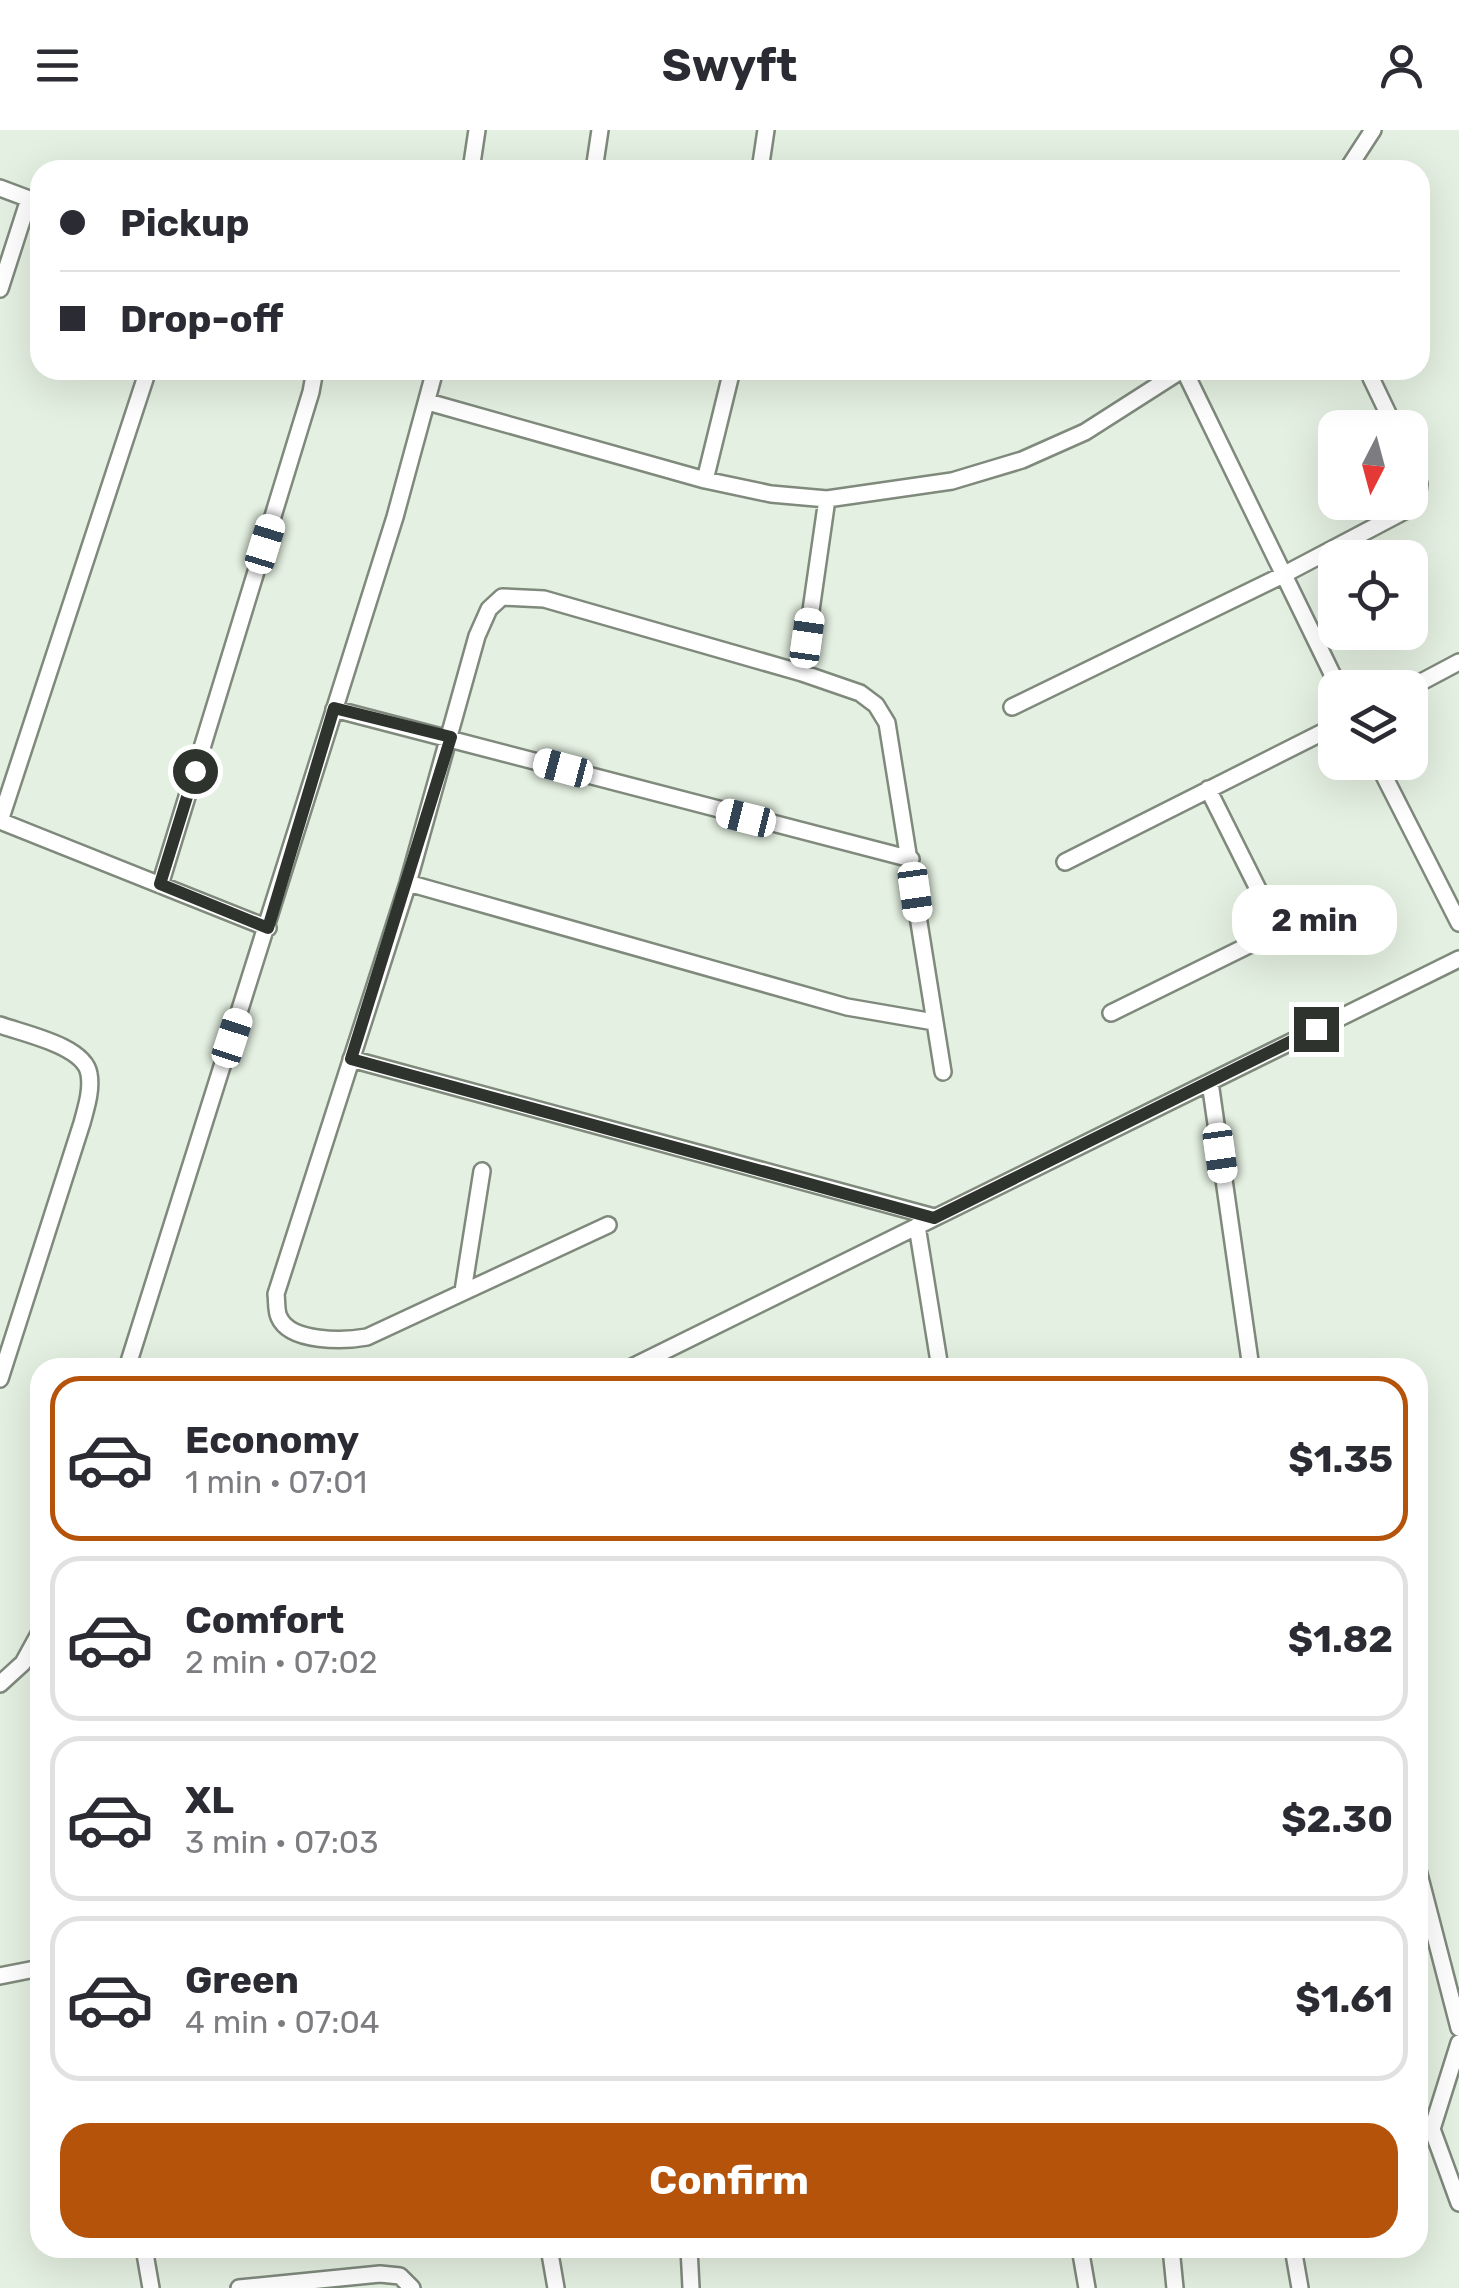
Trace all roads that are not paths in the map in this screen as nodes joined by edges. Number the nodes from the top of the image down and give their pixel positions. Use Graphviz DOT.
graph roads {
  1 [pos="477,130"];
  2 [pos="600,130"];
  3 [pos="766,130"];
  4 [pos="1374,130"];
  5 [pos="473,160"];
  6 [pos="596,160"];
  7 [pos="762,160"];
  8 [pos="1354,160"];
  9 [pos="0,188"];
  10 [pos="30,199"];
  11 [pos="30,211"];
  12 [pos="0,290"];
  13 [pos="145,380"];
  14 [pos="313,380"];
  15 [pos="433,380"];
  16 [pos="730,380"];
  17 [pos="1167,380"];
  18 [pos="1188,380"];
  19 [pos="1372,380"];
  20 [pos="428,402"];
  21 [pos="1386,410"];
  22 [pos="705,480"];
  23 [pos="827,499"];
  24 [pos="1388,520"];
  25 [pos="1284,575"];
  26 [pos="1459,662"];
  27 [pos="1330,670"];
  28 [pos="802,672"];
  29 [pos="1428,678"];
  30 [pos="1012,707"];
  31 [pos="334,708"];
  32 [pos="1318,734"];
  33 [pos="451,737"];
  34 [pos="1386,780"];
  35 [pos="1208,789"];
  36 [pos="0,821"];
  37 [pos="910,859"];
  38 [pos="1065,862"];
  39 [pos="408,883"];
  40 [pos="160,884"];
  41 [pos="1459,923"];
  42 [pos="268,928"];
  43 [pos="1459,959"];
  44 [pos="1111,1013"];
  45 [pos="934,1022"];
  46 [pos="0,1025"];
  47 [pos="351,1059"];
  48 [pos="943,1072"];
  49 [pos="1210,1082"];
  50 [pos="482,1171"];
  51 [pos="934,1218"];
  52 [pos="608,1225"];
  53 [pos="917,1226"];
  54 [pos="463,1291"];
  55 [pos="130,1358"];
  56 [pos="650,1358"];
  57 [pos="938,1358"];
  58 [pos="1250,1358"];
  59 [pos="0,1379"];
  60 [pos="30,1653"];
  61 [pos="0,1684"];
  62 [pos="1428,1909"];
  63 [pos="30,1970"];
  64 [pos="0,1976"];
  65 [pos="1459,2028"];
  66 [pos="1459,2043"];
  67 [pos="1428,2123"];
  68 [pos="1428,2137"];
  69 [pos="1459,2203"];
  70 [pos="146,2258"];
  71 [pos="551,2258"];
  72 [pos="690,2258"];
  73 [pos="1082,2258"];
  74 [pos="1172,2258"];
  75 [pos="1294,2258"];
  76 [pos="151,2288"];
  77 [pos="240,2288"];
  78 [pos="412,2288"];
  79 [pos="556,2288"];
  80 [pos="692,2288"];
  81 [pos="1086,2288"];
  82 [pos="1175,2288"];
  83 [pos="1300,2288"];
  1 -- 5 [label="street"];
  2 -- 6 [label="street"];
  3 -- 7 [label="street"];
  4 -- 8 [label="street"];
  9 -- 10 [label="street"];
  11 -- 12 [label="street"];
  13 -- 36 [label="street"];
  14 -- 40 [label="street"];
  15 -- 20 [label="street"];
  16 -- 22 [label="street"];
  17 -- 23 [label="street"];
  18 -- 25 [label="street"];
  19 -- 21 [label="street"];
  20 -- 22 [label="street"];
  20 -- 31 [label="street"];
  22 -- 23 [label="street"];
  23 -- 28 [label="street"];
  24 -- 25 [label="street"];
  25 -- 27 [label="street"];
  25 -- 30 [label="street"];
  26 -- 29 [label="street"];
  28 -- 33 [label="street"];
  28 -- 37 [label="street"];
  31 -- 33 [label="street"];
  31 -- 42 [label="street"];
  32 -- 35 [label="street"];
  33 -- 37 [label="street"];
  33 -- 39 [label="street"];
  34 -- 41 [label="street"];
  35 -- 38 [label="street"];
  35 -- 44 [label="street"];
  36 -- 40 [label="street"];
  37 -- 45 [label="street"];
  39 -- 45 [label="street"];
  39 -- 47 [label="street"];
  40 -- 42 [label="street"];
  42 -- 55 [label="street"];
  43 -- 49 [label="street"];
  45 -- 48 [label="street"];
  46 -- 59 [label="street"];
  47 -- 51 [label="street"];
  47 -- 54 [label="street"];
  49 -- 51 [label="street"];
  49 -- 58 [label="street"];
  50 -- 54 [label="street"];
  51 -- 53 [label="street"];
  52 -- 54 [label="street"];
  53 -- 56 [label="street"];
  53 -- 57 [label="street"];
  60 -- 61 [label="street"];
  62 -- 65 [label="street"];
  63 -- 64 [label="street"];
  66 -- 67 [label="street"];
  68 -- 69 [label="street"];
  70 -- 76 [label="street"];
  71 -- 79 [label="street"];
  72 -- 80 [label="street"];
  73 -- 81 [label="street"];
  74 -- 82 [label="street"];
  75 -- 83 [label="street"];
  77 -- 78 [label="street"];
}
